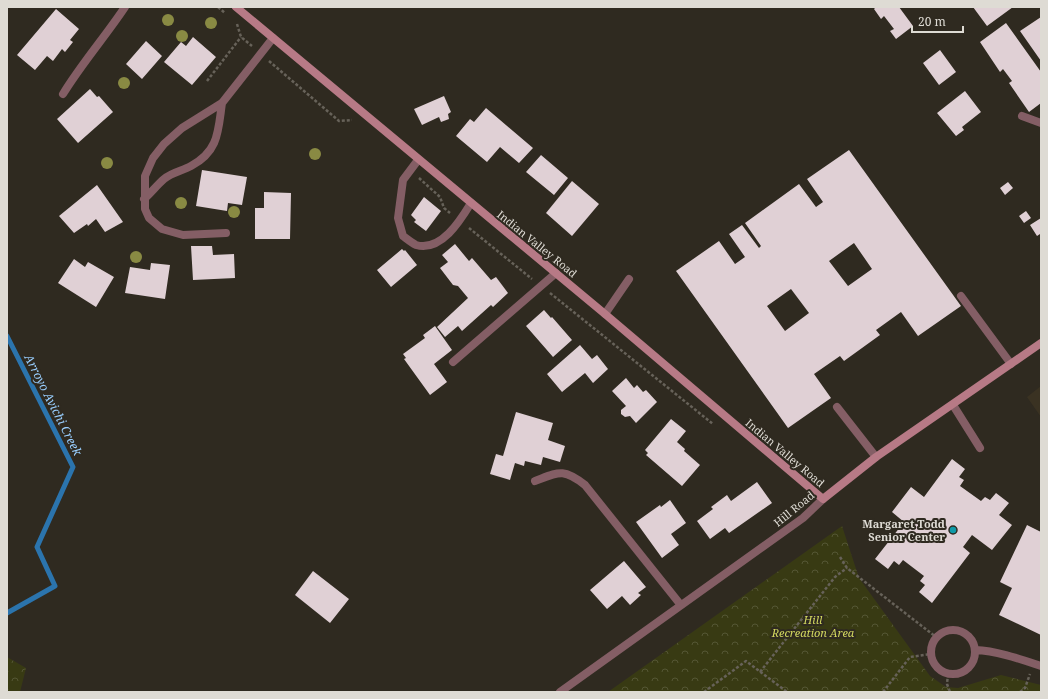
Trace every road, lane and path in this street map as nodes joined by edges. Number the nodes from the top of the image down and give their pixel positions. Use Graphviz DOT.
graph roads {
  1 [pos="125,7"];
  2 [pos="218,7"];
  3 [pos="236,7"];
  4 [pos="227,15"];
  5 [pos="232,19"];
  6 [pos="241,37"];
  7 [pos="273,38"];
  8 [pos="261,53"];
  9 [pos="206,81"];
  10 [pos="63,94"];
  11 [pos="222,103"];
  12 [pos="1022,116"];
  13 [pos="353,120"];
  14 [pos="1041,124"];
  15 [pos="418,160"];
  16 [pos="410,170"];
  17 [pos="144,199"];
  18 [pos="471,203"];
  19 [pos="460,221"];
  20 [pos="226,234"];
  21 [pos="556,273"];
  22 [pos="629,279"];
  23 [pos="542,287"];
  24 [pos="961,296"];
  25 [pos="605,314"];
  26 [pos="1041,343"];
  27 [pos="453,362"];
  28 [pos="1011,364"];
  29 [pos="953,405"];
  30 [pos="837,407"];
  31 [pos="714,425"];
  32 [pos="980,448"];
  33 [pos="876,457"];
  34 [pos="535,481"];
  35 [pos="823,499"];
  36 [pos="840,557"];
  37 [pos="847,568"];
  38 [pos="680,604"];
  39 [pos="936,637"];
  40 [pos="975,650"];
  41 [pos="930,654"];
  42 [pos="1037,665"];
  43 [pos="760,672"];
  44 [pos="948,674"];
  45 [pos="1025,688"];
  46 [pos="560,692"];
  47 [pos="704,692"];
  48 [pos="786,692"];
  49 [pos="883,692"];
  50 [pos="950,692"];
  51 [pos="1020,692"];
  52 [pos="1028,692"];
  1 -- 10 [label="street"];
  2 -- 4 [label="path"];
  3 -- 7 [label="street, Indian Valley Road"];
  5 -- 6 [label="path"];
  6 -- 8 [label="path"];
  6 -- 9 [label="path"];
  7 -- 8 [label="street"];
  7 -- 15 [label="street, Indian Valley Road"];
  8 -- 11 [label="street"];
  8 -- 13 [label="path"];
  11 -- 17 [label="street"];
  11 -- 17 [label="street"];
  12 -- 14 [label="street"];
  15 -- 16 [label="street"];
  15 -- 18 [label="street, Indian Valley Road"];
  16 -- 19 [label="path"];
  16 -- 19 [label="street"];
  17 -- 20 [label="street"];
  18 -- 19 [label="street"];
  18 -- 21 [label="street, Indian Valley Road"];
  19 -- 23 [label="path"];
  21 -- 23 [label="street"];
  21 -- 25 [label="street, Indian Valley Road"];
  22 -- 25 [label="street"];
  23 -- 27 [label="street"];
  23 -- 31 [label="path"];
  24 -- 28 [label="street"];
  25 -- 35 [label="street, Indian Valley Road"];
  26 -- 28 [label="street, Hill Road"];
  28 -- 29 [label="street, Hill Road"];
  29 -- 32 [label="street"];
  29 -- 33 [label="street, Hill Road"];
  30 -- 33 [label="street"];
  33 -- 35 [label="street, Hill Road"];
  34 -- 38 [label="street"];
  35 -- 38 [label="street, Hill Road"];
  36 -- 37 [label="path"];
  37 -- 39 [label="path"];
  37 -- 43 [label="path"];
  38 -- 46 [label="street, Hill Road"];
  39 -- 40 [label="street"];
  39 -- 41 [label="street"];
  40 -- 42 [label="street"];
  40 -- 44 [label="street"];
  41 -- 44 [label="street"];
  41 -- 49 [label="path"];
  42 -- 45 [label="path"];
  43 -- 47 [label="path"];
  43 -- 48 [label="path"];
  44 -- 50 [label="path"];
  45 -- 51 [label="path"];
  45 -- 52 [label="path"];
}
